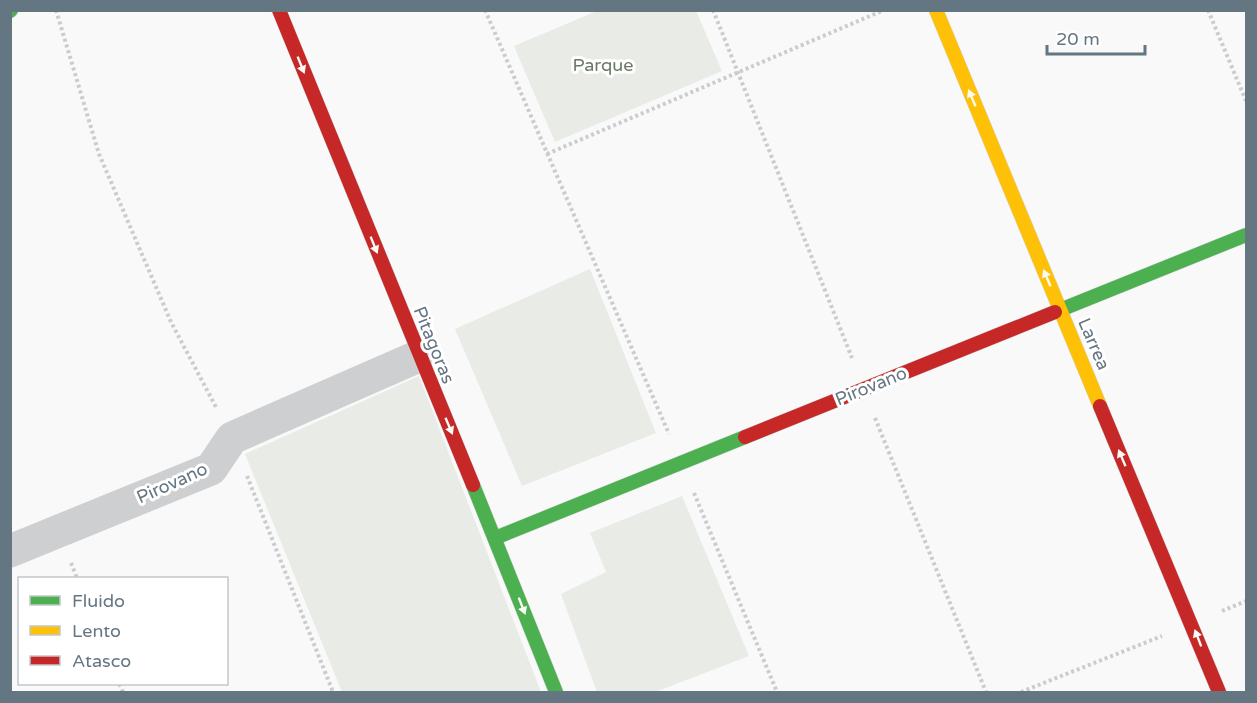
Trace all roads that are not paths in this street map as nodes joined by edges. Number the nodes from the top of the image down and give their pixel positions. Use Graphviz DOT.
graph roads {
  1 [pos="279,10"];
  2 [pos="936,10"];
  3 [pos="1246,235"];
  4 [pos="1059,309"];
  5 [pos="419,356"];
  6 [pos="495,538"];
  7 [pos="10,551"];
  8 [pos="556,693"];
  9 [pos="1219,693"];
  1 -- 5 [label="street, Pitagoras, one-way"];
  4 -- 2 [label="street, Larrea, one-way"];
  3 -- 4 [label="street, Pirovano"];
  4 -- 6 [label="street, Pirovano"];
  9 -- 4 [label="street, Larrea, one-way"];
  5 -- 6 [label="street, Pitagoras, one-way"];
  5 -- 7 [label="street, Pirovano"];
  6 -- 8 [label="street, Pitagoras, one-way"];
}
